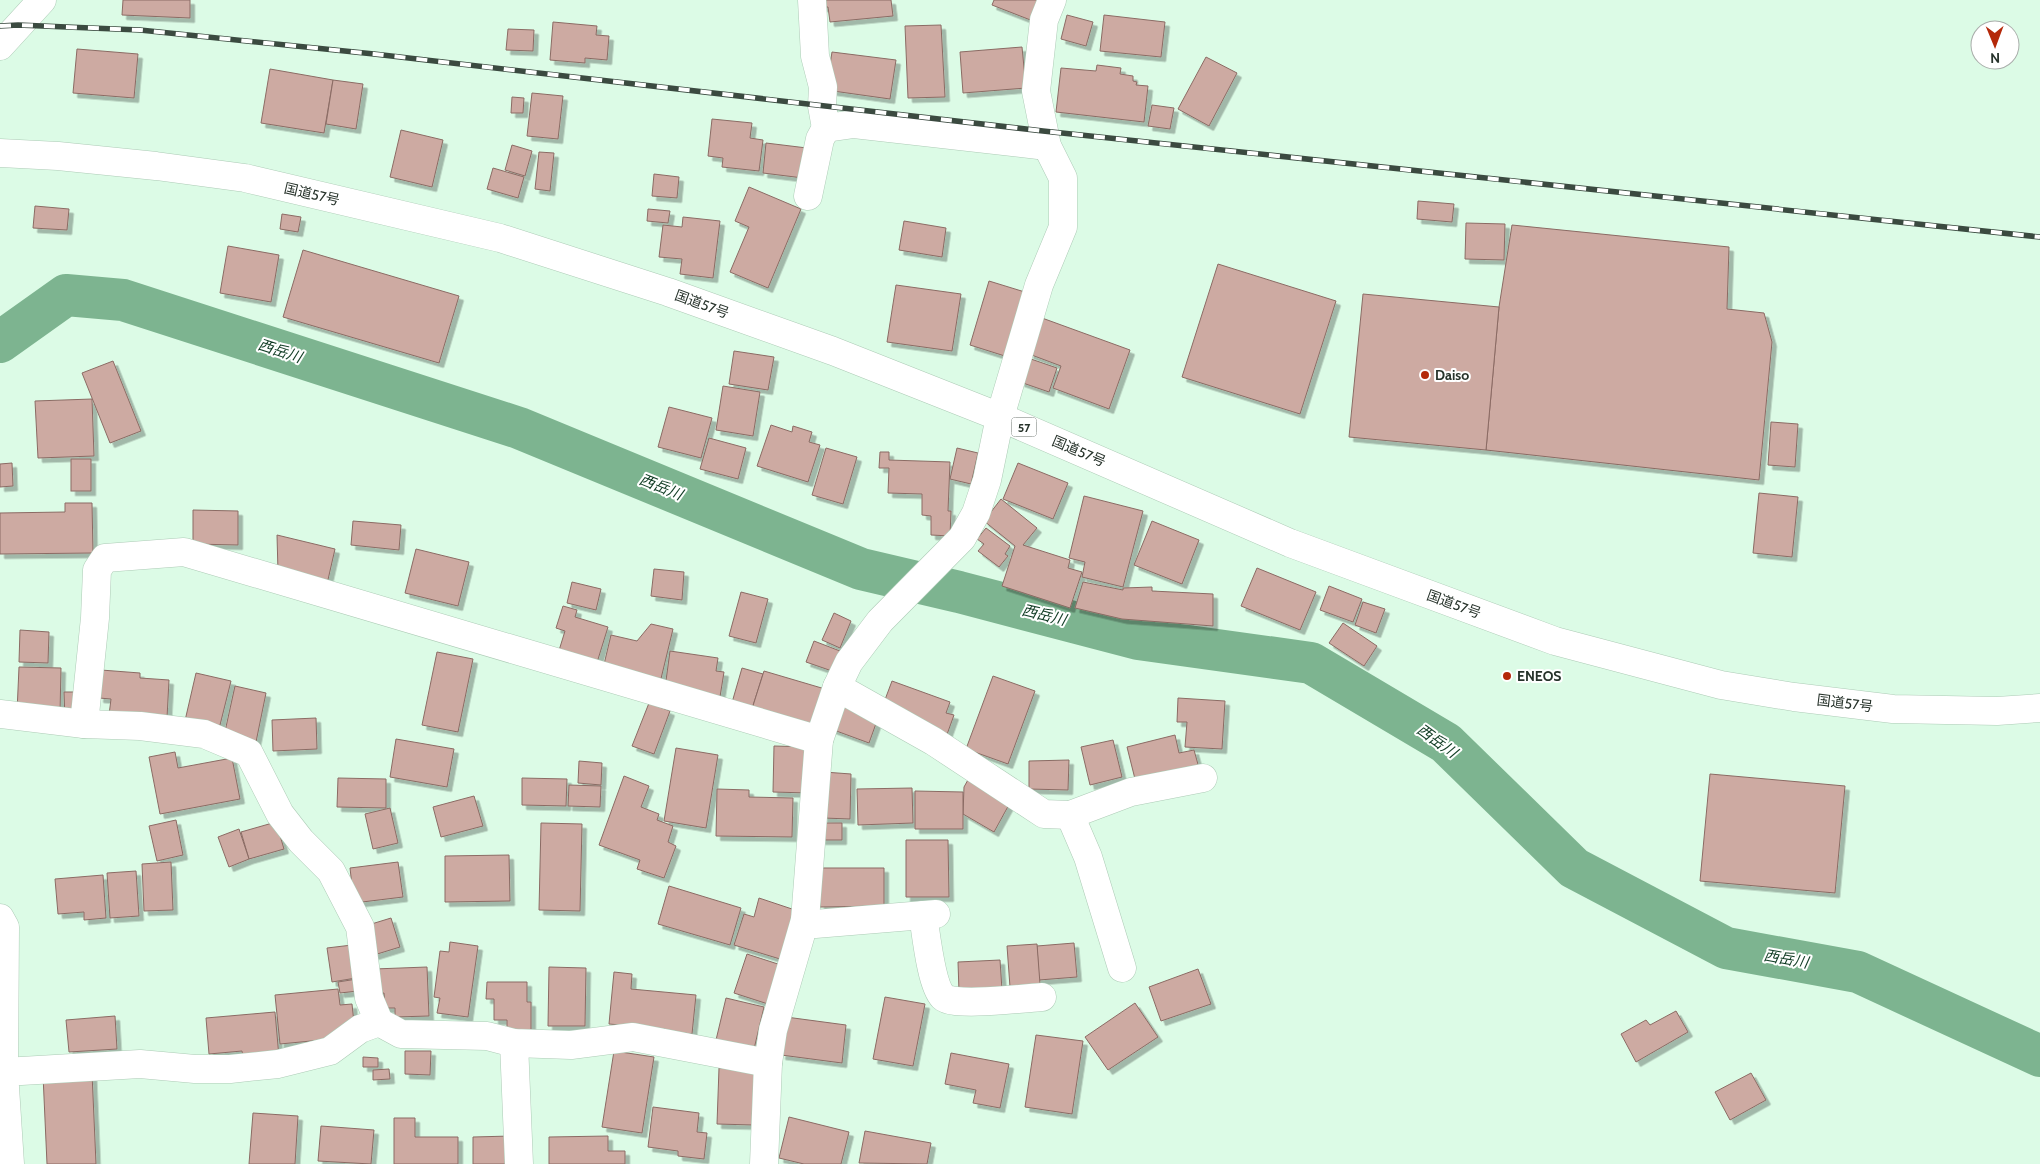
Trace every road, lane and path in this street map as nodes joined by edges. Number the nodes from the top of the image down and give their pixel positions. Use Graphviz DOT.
graph roads {
  1 [pos="42,0"];
  2 [pos="812,0"];
  3 [pos="1052,0"];
  4 [pos="0,46"];
  5 [pos="826,128"];
  6 [pos="1047,146"];
  7 [pos="0,153"];
  8 [pos="808,196"];
  9 [pos="1000,417"];
  10 [pos="837,687"];
  11 [pos="2040,708"];
  12 [pos="0,714"];
  13 [pos="84,724"];
  14 [pos="818,740"];
  15 [pos="1203,778"];
  16 [pos="1070,815"];
  17 [pos="0,918"];
  18 [pos="805,920"];
  19 [pos="1122,968"];
  20 [pos="1042,997"];
  21 [pos="378,1022"];
  22 [pos="514,1043"];
  23 [pos="768,1063"];
  24 [pos="4,1072"];
  25 [pos="10,1164"];
  26 [pos="519,1164"];
  27 [pos="764,1164"];
  1 -- 4 [label="main road"];
  2 -- 5 [label="main road"];
  3 -- 6 [label="main road"];
  5 -- 6 [label="main road"];
  5 -- 8 [label="main road"];
  6 -- 9 [label="main road"];
  7 -- 9 [label="main road, 国道57号 / 57"];
  9 -- 10 [label="main road"];
  9 -- 11 [label="main road, 国道57号 / 57"];
  10 -- 14 [label="main road"];
  10 -- 16 [label="main road"];
  12 -- 13 [label="main road"];
  13 -- 14 [label="main road"];
  13 -- 21 [label="main road"];
  14 -- 18 [label="main road"];
  15 -- 16 [label="main road"];
  16 -- 19 [label="main road"];
  17 -- 24 [label="main road"];
  18 -- 20 [label="main road"];
  18 -- 23 [label="main road"];
  21 -- 22 [label="main road"];
  21 -- 24 [label="main road"];
  22 -- 23 [label="main road"];
  22 -- 26 [label="main road"];
  23 -- 27 [label="main road"];
  24 -- 25 [label="main road"];
}
